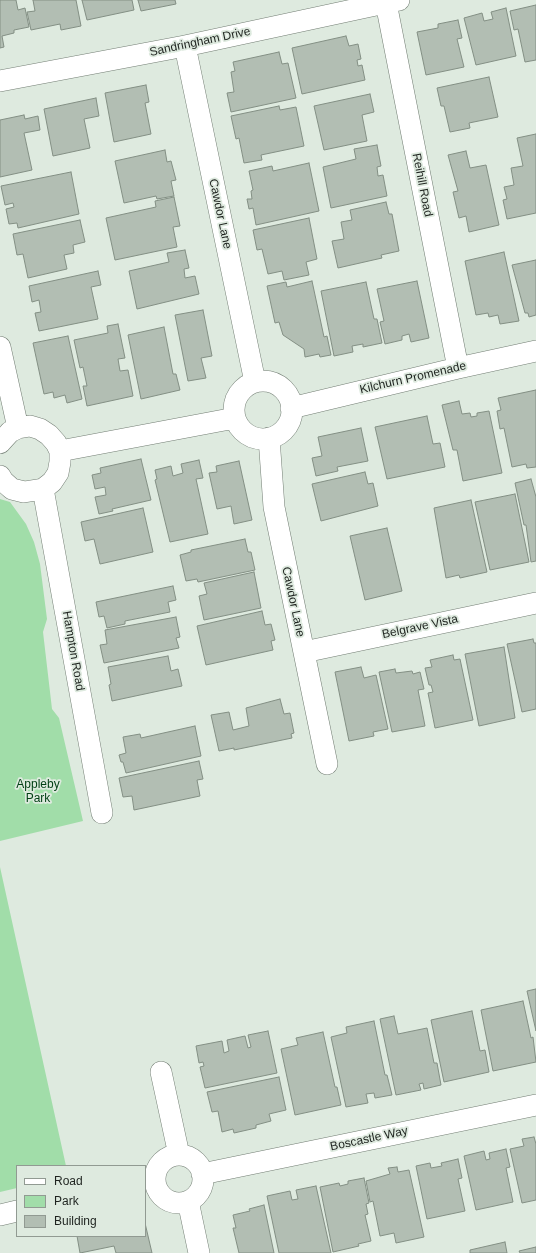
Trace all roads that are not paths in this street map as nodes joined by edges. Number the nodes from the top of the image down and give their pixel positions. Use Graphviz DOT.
graph roads {
  1 [pos="392,1"];
  2 [pos="184,46"];
  3 [pos="0,81"];
  4 [pos="0,347"];
  5 [pos="536,351"];
  6 [pos="458,368"];
  7 [pos="255,382"];
  8 [pos="291,408"];
  9 [pos="235,418"];
  10 [pos="18,428"];
  11 [pos="269,438"];
  12 [pos="0,443"];
  13 [pos="60,451"];
  14 [pos="0,476"];
  15 [pos="43,488"];
  16 [pos="536,603"];
  17 [pos="304,652"];
  18 [pos="327,764"];
  19 [pos="102,813"];
  20 [pos="161,1072"];
  21 [pos="536,1105"];
  22 [pos="179,1155"];
  23 [pos="202,1174"];
  24 [pos="150,1185"];
  25 [pos="188,1201"];
  26 [pos="16,1211"];
  27 [pos="0,1214"];
  28 [pos="199,1253"];
  1 -- 2 [label="street, Sandringham Drive"];
  1 -- 6 [label="street, Reihill Road"];
  2 -- 3 [label="street, Sandringham Drive"];
  2 -- 7 [label="street, Cawdor Lane"];
  4 -- 10 [label="street"];
  5 -- 6 [label="street, Kilchurn Promenade"];
  6 -- 8 [label="street, Kilchurn Promenade"];
  7 -- 8 [label="street"];
  7 -- 9 [label="street"];
  8 -- 11 [label="street"];
  9 -- 11 [label="street"];
  9 -- 13 [label="street"];
  10 -- 12 [label="street"];
  10 -- 13 [label="street"];
  11 -- 17 [label="street, Cawdor Lane"];
  13 -- 15 [label="street"];
  14 -- 15 [label="street"];
  15 -- 19 [label="street, Hampton Road"];
  16 -- 17 [label="street, Belgrave Vista"];
  17 -- 18 [label="street, Cawdor Lane"];
  20 -- 22 [label="street"];
  21 -- 23 [label="street, Boscastle Way"];
  22 -- 23 [label="street"];
  22 -- 24 [label="street"];
  23 -- 25 [label="street"];
  24 -- 25 [label="street"];
  25 -- 28 [label="street"];
  26 -- 27 [label="street"];
}
